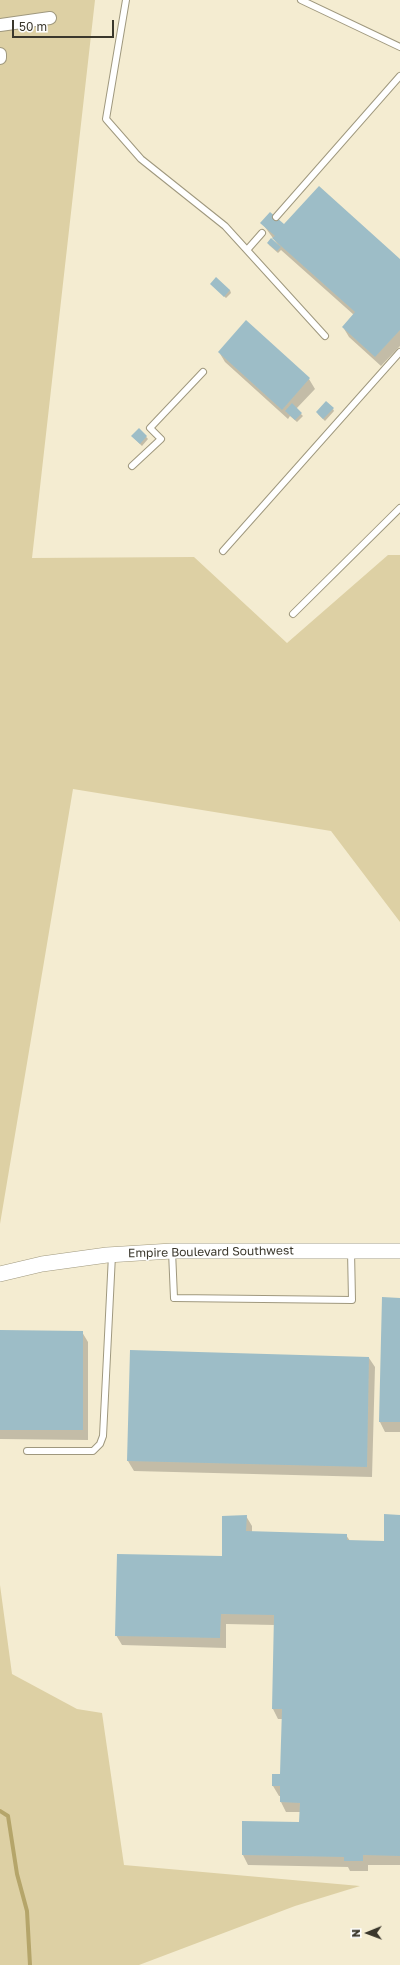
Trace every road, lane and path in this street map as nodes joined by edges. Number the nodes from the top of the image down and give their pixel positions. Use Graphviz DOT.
graph roads {
  1 [pos="126,0"];
  2 [pos="301,0"];
  3 [pos="50,18"];
  4 [pos="0,25"];
  5 [pos="400,46"];
  6 [pos="0,54"];
  7 [pos="0,58"];
  8 [pos="400,76"];
  9 [pos="276,217"];
  10 [pos="262,233"];
  11 [pos="246,250"];
  12 [pos="325,336"];
  13 [pos="400,352"];
  14 [pos="204,372"];
  15 [pos="132,466"];
  16 [pos="400,508"];
  17 [pos="223,551"];
  18 [pos="293,614"];
  19 [pos="351,1250"];
  20 [pos="172,1251"];
  21 [pos="400,1251"];
  22 [pos="112,1255"];
  23 [pos="0,1274"];
  24 [pos="27,1451"];
  1 -- 11 [label="lane"];
  2 -- 5 [label="lane"];
  3 -- 4 [label="street"];
  6 -- 7 [label="street"];
  8 -- 9 [label="lane"];
  10 -- 11 [label="lane"];
  11 -- 12 [label="lane"];
  13 -- 17 [label="lane"];
  14 -- 15 [label="lane"];
  16 -- 18 [label="lane"];
  19 -- 20 [label="street, Empire Boulevard Southwest"];
  19 -- 20 [label="lane"];
  19 -- 21 [label="street, Empire Boulevard Southwest"];
  20 -- 22 [label="street, Empire Boulevard Southwest"];
  22 -- 23 [label="street, Empire Boulevard Southwest"];
  22 -- 24 [label="lane"];
}
